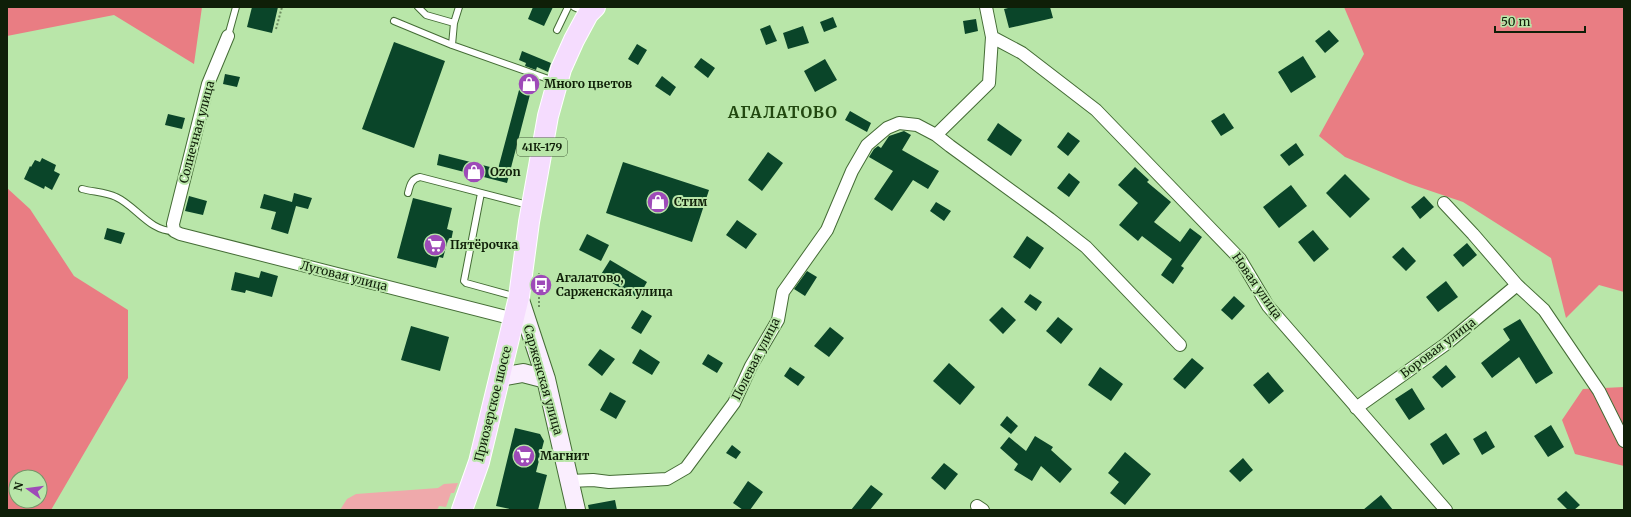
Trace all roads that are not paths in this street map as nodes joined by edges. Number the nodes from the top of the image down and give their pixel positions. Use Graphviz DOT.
graph roads {
  1 [pos="236,7"];
  2 [pos="418,7"];
  3 [pos="459,7"];
  4 [pos="568,7"];
  5 [pos="986,7"];
  6 [pos="586,9"];
  7 [pos="394,21"];
  8 [pos="454,23"];
  9 [pos="557,30"];
  10 [pos="228,36"];
  11 [pos="992,37"];
  12 [pos="452,45"];
  13 [pos="557,82"];
  14 [pos="936,135"];
  15 [pos="82,189"];
  16 [pos="408,193"];
  17 [pos="481,193"];
  18 [pos="1444,203"];
  19 [pos="532,206"];
  20 [pos="174,231"];
  21 [pos="1517,285"];
  22 [pos="519,297"];
  23 [pos="514,319"];
  24 [pos="1180,345"];
  25 [pos="500,377"];
  26 [pos="546,379"];
  27 [pos="1356,408"];
  28 [pos="1624,442"];
  29 [pos="570,481"];
  30 [pos="462,510"];
  31 [pos="576,510"];
  32 [pos="1446,510"];
  1 -- 10 [label="lane"];
  2 -- 8 [label="lane"];
  3 -- 8 [label="lane"];
  4 -- 9 [label="lane"];
  5 -- 11 [label="street"];
  6 -- 13 [label="main road, 41К-179"];
  7 -- 12 [label="lane"];
  8 -- 12 [label="lane"];
  10 -- 20 [label="street, Солнечная улица"];
  11 -- 14 [label="street"];
  11 -- 27 [label="street, Новая улица"];
  12 -- 13 [label="lane"];
  13 -- 19 [label="main road, 41К-179"];
  14 -- 24 [label="street, Полевая улица"];
  14 -- 29 [label="street, Полевая улица"];
  15 -- 20 [label="lane"];
  16 -- 17 [label="lane"];
  17 -- 19 [label="lane"];
  17 -- 22 [label="lane"];
  18 -- 21 [label="street"];
  19 -- 22 [label="main road, 41К-179"];
  20 -- 23 [label="street, Луговая улица"];
  21 -- 27 [label="street, Боровая улица"];
  21 -- 28 [label="street"];
  22 -- 23 [label="main road, Приозерское шоссе / 41К-179"];
  22 -- 26 [label="main road, Сарженская улица"];
  23 -- 25 [label="main road, Приозерское шоссе / 41К-179"];
  25 -- 26 [label="main road"];
  25 -- 30 [label="main road, Приозерское шоссе / 41К-179"];
  26 -- 29 [label="main road, Сарженская улица"];
  27 -- 32 [label="street, Новая улица"];
  29 -- 31 [label="main road, Сарженская улица"];
}
